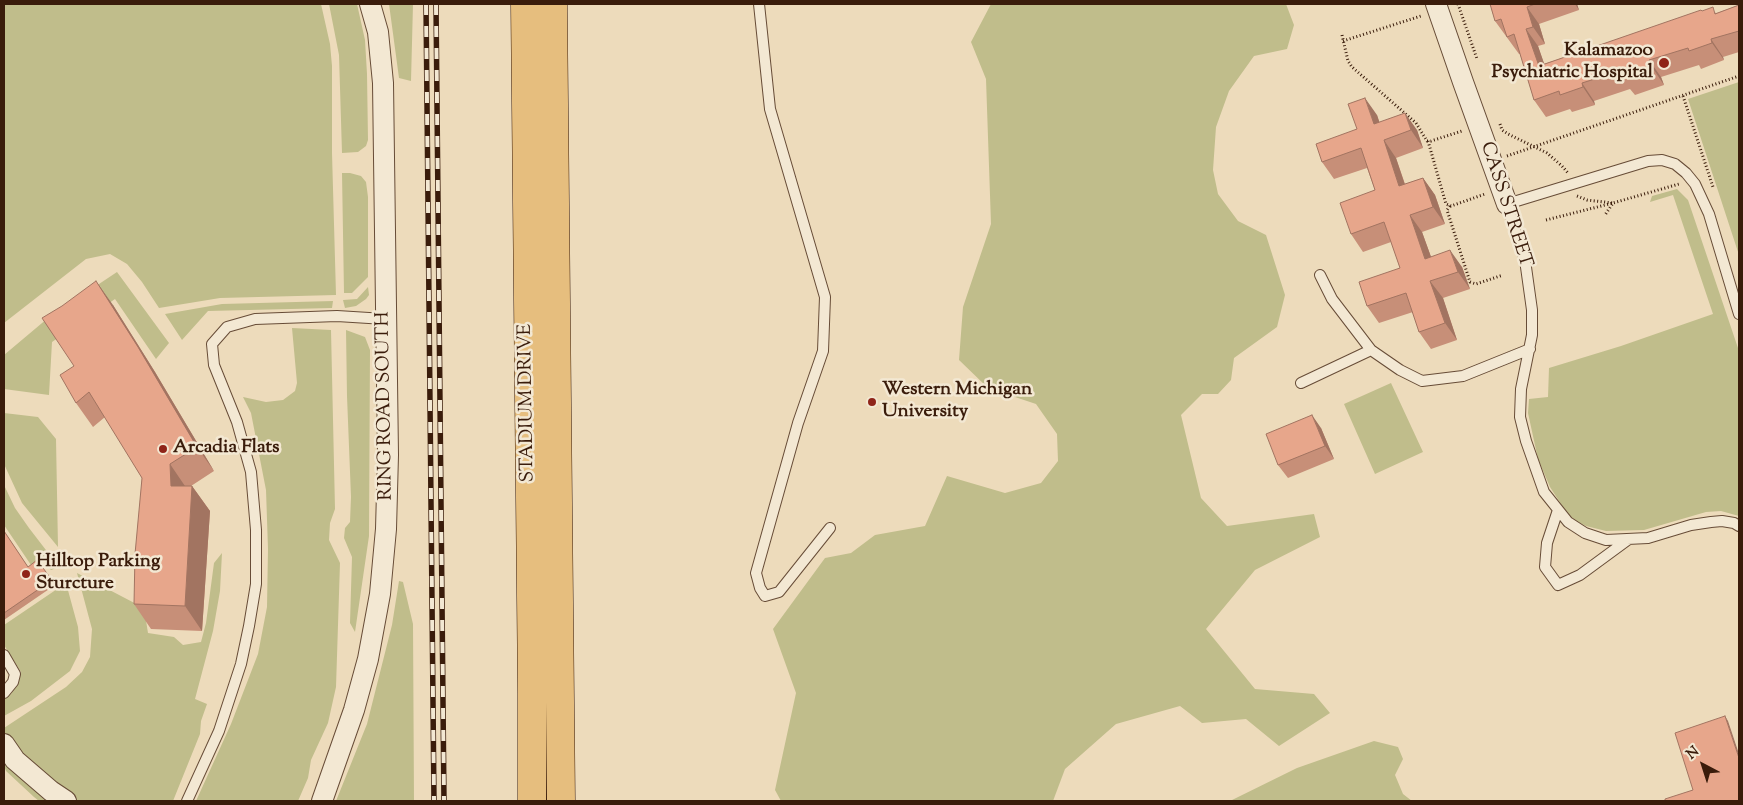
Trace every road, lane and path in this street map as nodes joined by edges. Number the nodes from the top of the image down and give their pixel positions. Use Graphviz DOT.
graph roads {
  1 [pos="370,4"];
  2 [pos="525,4"];
  3 [pos="553,4"];
  4 [pos="759,4"];
  5 [pos="1458,4"];
  6 [pos="1431,9"];
  7 [pos="1342,35"];
  8 [pos="1343,41"];
  9 [pos="1480,68"];
  10 [pos="1739,76"];
  11 [pos="1496,116"];
  12 [pos="1479,126"];
  13 [pos="1428,141"];
  14 [pos="1533,147"];
  15 [pos="1492,161"];
  16 [pos="1692,180"];
  17 [pos="1576,184"];
  18 [pos="1564,187"];
  19 [pos="1504,197"];
  20 [pos="1613,203"];
  21 [pos="1451,206"];
  22 [pos="1605,215"];
  23 [pos="1546,220"];
  24 [pos="1503,275"];
  25 [pos="1320,276"];
  26 [pos="1739,314"];
  27 [pos="385,319"];
  28 [pos="1530,349"];
  29 [pos="1371,350"];
  30 [pos="1301,383"];
  31 [pos="1558,510"];
  32 [pos="1739,526"];
  33 [pos="830,528"];
  34 [pos="1629,539"];
  35 [pos="4,655"];
  36 [pos="4,693"];
  37 [pos="4,744"];
  38 [pos="66,801"];
  39 [pos="187,801"];
  40 [pos="322,801"];
  41 [pos="532,801"];
  42 [pos="561,801"];
  1 -- 27 [label="street, RING ROAD SOUTH"];
  2 -- 41 [label="main road, STADIUM DRIVE"];
  3 -- 42 [label="main road, STADIUM DRIVE"];
  4 -- 33 [label="lane"];
  5 -- 9 [label="path"];
  6 -- 8 [label="path"];
  6 -- 12 [label="street, CASS STREET"];
  7 -- 8 [label="path"];
  8 -- 13 [label="path"];
  10 -- 14 [label="path"];
  11 -- 14 [label="path"];
  12 -- 13 [label="path"];
  12 -- 15 [label="street, CASS STREET"];
  13 -- 21 [label="path"];
  14 -- 15 [label="path"];
  14 -- 17 [label="path"];
  15 -- 19 [label="street, CASS STREET"];
  16 -- 17 [label="lane"];
  16 -- 20 [label="path"];
  16 -- 26 [label="lane"];
  17 -- 18 [label="lane"];
  18 -- 19 [label="lane"];
  18 -- 20 [label="path"];
  19 -- 21 [label="path"];
  19 -- 28 [label="lane, CASS STREET"];
  20 -- 22 [label="path"];
  20 -- 23 [label="path"];
  21 -- 24 [label="path"];
  25 -- 29 [label="lane"];
  27 -- 39 [label="lane"];
  27 -- 40 [label="street, RING ROAD SOUTH"];
  28 -- 29 [label="lane"];
  28 -- 31 [label="lane, CASS STREET"];
  29 -- 30 [label="lane"];
  31 -- 34 [label="lane, CASS STREET"];
  31 -- 34 [label="lane"];
  32 -- 34 [label="lane, CASS STREET"];
  35 -- 36 [label="lane"];
  37 -- 38 [label="street"];
}
